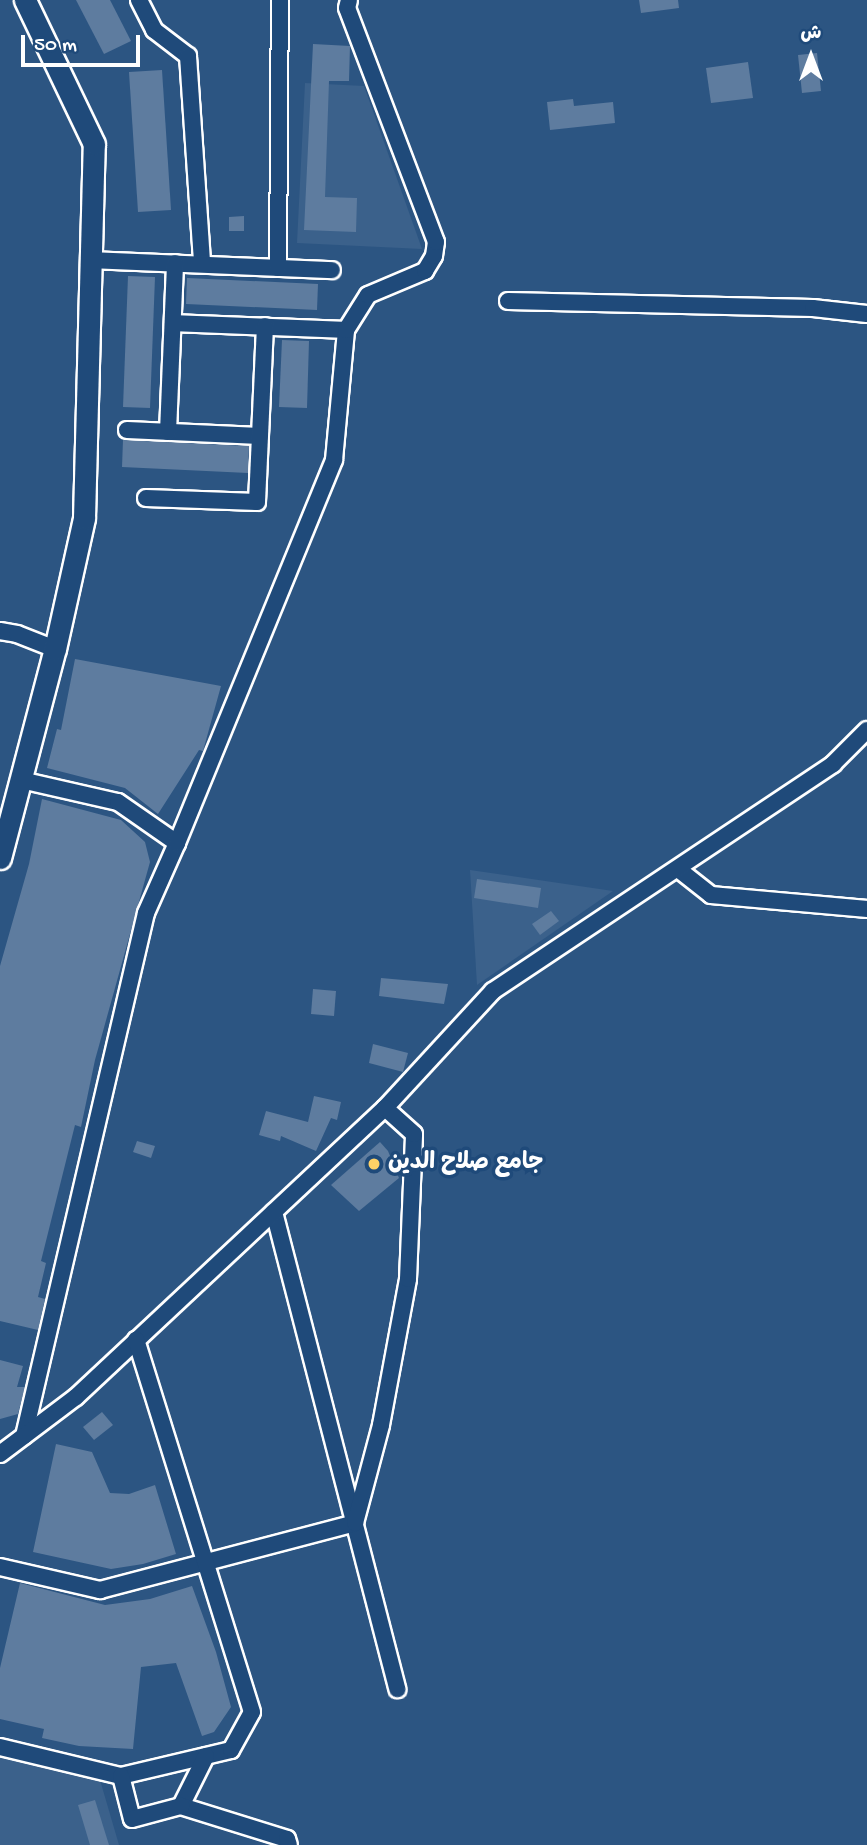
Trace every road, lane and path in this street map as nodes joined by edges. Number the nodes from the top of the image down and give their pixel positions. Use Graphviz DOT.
graph roads {
  1 [pos="25,0"];
  2 [pos="139,0"];
  3 [pos="279,0"];
  4 [pos="349,0"];
  5 [pos="91,260"];
  6 [pos="175,263"];
  7 [pos="202,264"];
  8 [pos="278,268"];
  9 [pos="332,270"];
  10 [pos="508,301"];
  11 [pos="867,314"];
  12 [pos="173,323"];
  13 [pos="265,326"];
  14 [pos="346,330"];
  15 [pos="127,430"];
  16 [pos="168,432"];
  17 [pos="260,436"];
  18 [pos="146,498"];
  19 [pos="0,631"];
  20 [pos="55,649"];
  21 [pos="867,730"];
  22 [pos="21,780"];
  23 [pos="177,843"];
  24 [pos="0,858"];
  25 [pos="678,869"];
  26 [pos="867,909"];
  27 [pos="385,1108"];
  28 [pos="274,1212"];
  29 [pos="136,1340"];
  30 [pos="24,1436"];
  31 [pos="0,1454"];
  32 [pos="355,1523"];
  33 [pos="205,1562"];
  34 [pos="0,1567"];
  35 [pos="397,1689"];
  36 [pos="0,1747"];
  37 [pos="206,1756"];
  38 [pos="121,1776"];
  39 [pos="181,1806"];
  40 [pos="289,1845"];
  1 -- 5 [label="street"];
  2 -- 7 [label="street"];
  3 -- 8 [label="street"];
  4 -- 14 [label="street"];
  5 -- 6 [label="street"];
  5 -- 20 [label="street"];
  6 -- 7 [label="street"];
  6 -- 12 [label="street"];
  7 -- 8 [label="street"];
  8 -- 9 [label="street"];
  10 -- 11 [label="street"];
  12 -- 13 [label="street"];
  12 -- 16 [label="street"];
  13 -- 14 [label="street"];
  13 -- 17 [label="street"];
  14 -- 23 [label="street"];
  15 -- 16 [label="street"];
  16 -- 17 [label="street"];
  17 -- 18 [label="street"];
  19 -- 20 [label="street"];
  20 -- 22 [label="street"];
  21 -- 25 [label="street"];
  22 -- 23 [label="street"];
  22 -- 24 [label="street"];
  23 -- 30 [label="street"];
  25 -- 26 [label="street"];
  25 -- 27 [label="street"];
  27 -- 28 [label="street"];
  27 -- 32 [label="street"];
  28 -- 29 [label="street"];
  28 -- 32 [label="street"];
  29 -- 30 [label="street"];
  29 -- 33 [label="street"];
  30 -- 31 [label="street"];
  32 -- 33 [label="street"];
  32 -- 35 [label="street"];
  33 -- 34 [label="street"];
  33 -- 37 [label="street"];
  36 -- 38 [label="street"];
  37 -- 38 [label="street"];
  37 -- 39 [label="street"];
  38 -- 39 [label="street"];
  39 -- 40 [label="street"];
}
